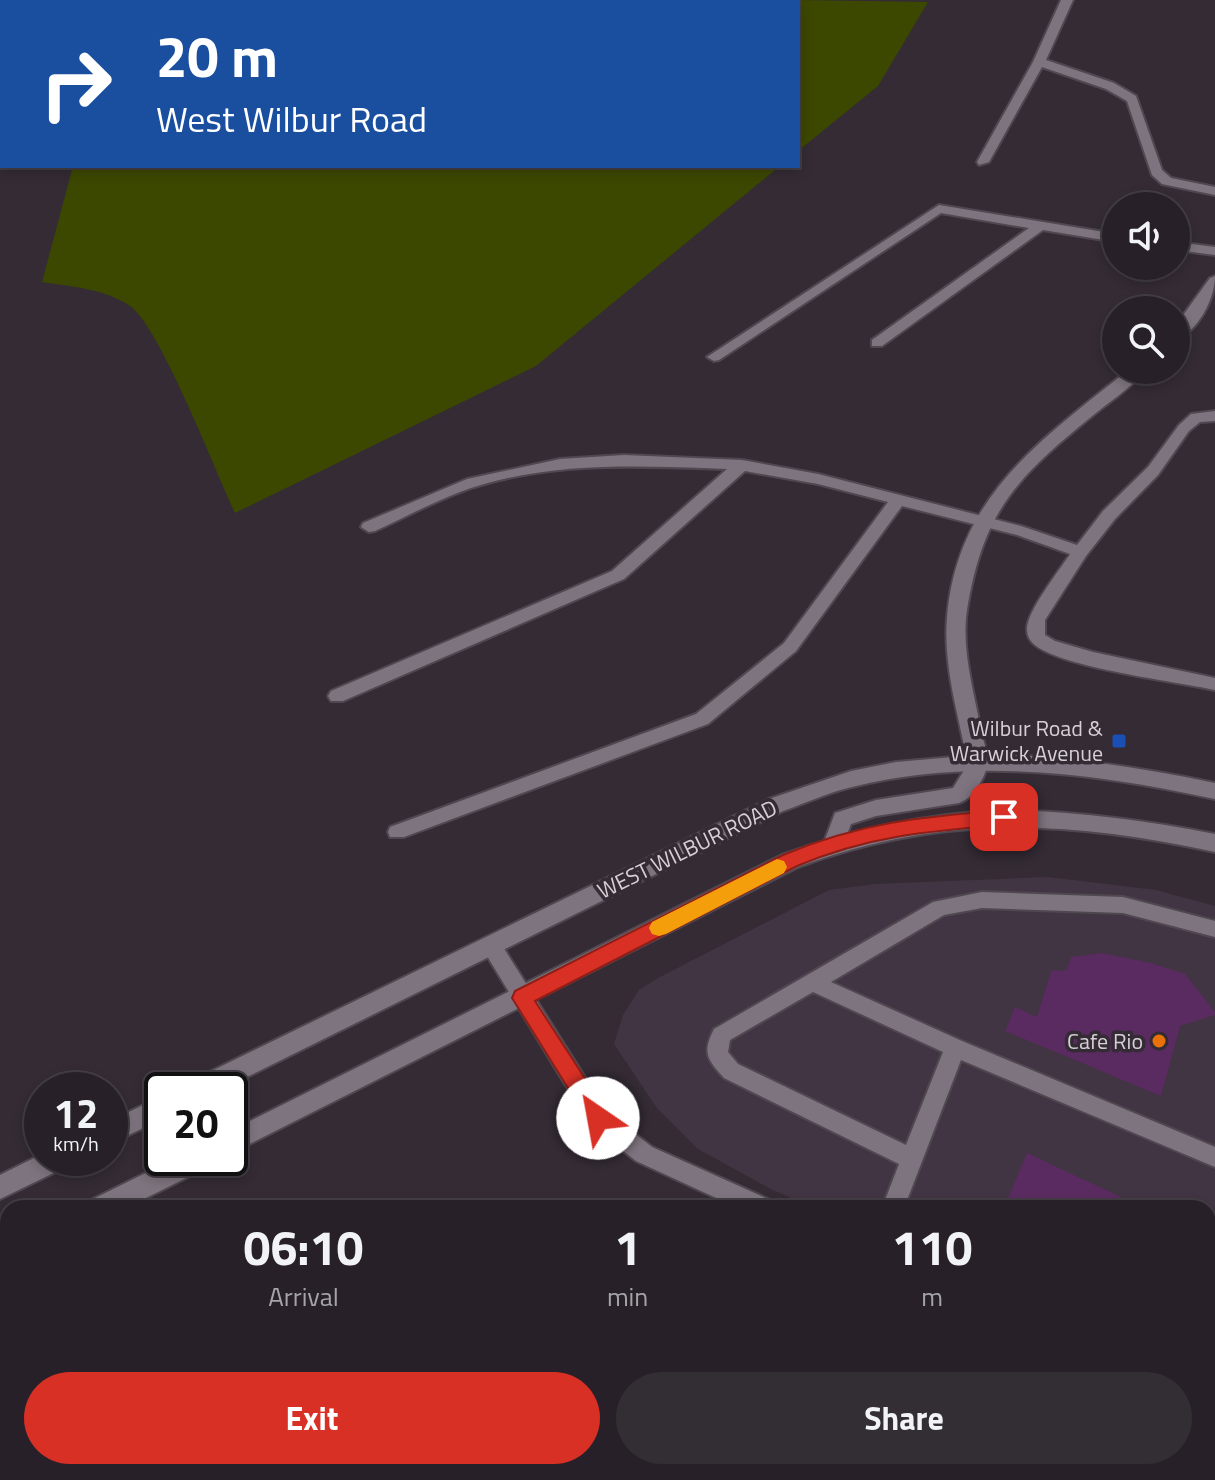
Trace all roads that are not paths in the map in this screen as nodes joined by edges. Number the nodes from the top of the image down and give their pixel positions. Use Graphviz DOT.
graph roads {
  1 [pos="1067,0"];
  2 [pos="1039,62"];
  3 [pos="983,162"];
  4 [pos="1215,191"];
  5 [pos="1039,227"];
  6 [pos="1102,236"];
  7 [pos="1190,248"];
  8 [pos="1215,251"];
  9 [pos="1215,281"];
  10 [pos="1190,319"];
  11 [pos="877,343"];
  12 [pos="714,357"];
  13 [pos="1121,384"];
  14 [pos="1215,416"];
  15 [pos="742,465"];
  16 [pos="898,500"];
  17 [pos="983,520"];
  18 [pos="369,527"];
  19 [pos="1080,552"];
  20 [pos="1215,684"];
  21 [pos="337,696"];
  22 [pos="978,764"];
  23 [pos="1215,791"];
  24 [pos="397,832"];
  25 [pos="835,842"];
  26 [pos="1215,843"];
  27 [pos="1215,929"];
  28 [pos="491,945"];
  29 [pos="813,983"];
  30 [pos="522,998"];
  31 [pos="955,1048"];
  32 [pos="233,1072"];
  33 [pos="248,1134"];
  34 [pos="1215,1157"];
  35 [pos="912,1159"];
  36 [pos="24,1175"];
  37 [pos="165,1176"];
  38 [pos="0,1187"];
  39 [pos="116,1200"];
  40 [pos="745,1200"];
  41 [pos="896,1200"];
  1 -- 2 [label="lane"];
  2 -- 3 [label="lane"];
  2 -- 4 [label="lane"];
  5 -- 6 [label="lane"];
  5 -- 11 [label="lane"];
  5 -- 12 [label="lane"];
  7 -- 8 [label="lane"];
  9 -- 10 [label="street"];
  13 -- 17 [label="street"];
  14 -- 19 [label="lane"];
  15 -- 16 [label="lane"];
  15 -- 18 [label="lane"];
  15 -- 21 [label="lane"];
  16 -- 17 [label="lane"];
  16 -- 24 [label="lane"];
  17 -- 19 [label="lane"];
  17 -- 22 [label="street"];
  19 -- 20 [label="lane"];
  22 -- 23 [label="street, WEST WILBUR ROAD"];
  22 -- 25 [label="street"];
  22 -- 28 [label="street, WEST WILBUR ROAD"];
  25 -- 26 [label="street"];
  25 -- 30 [label="street"];
  27 -- 29 [label="lane"];
  28 -- 30 [label="lane"];
  28 -- 32 [label="street, WEST WILBUR ROAD"];
  29 -- 31 [label="lane"];
  29 -- 35 [label="lane"];
  30 -- 33 [label="street"];
  30 -- 40 [label="lane"];
  31 -- 34 [label="lane"];
  31 -- 35 [label="lane"];
  35 -- 41 [label="lane"];
  36 -- 38 [label="street"];
  37 -- 39 [label="street"];
}
